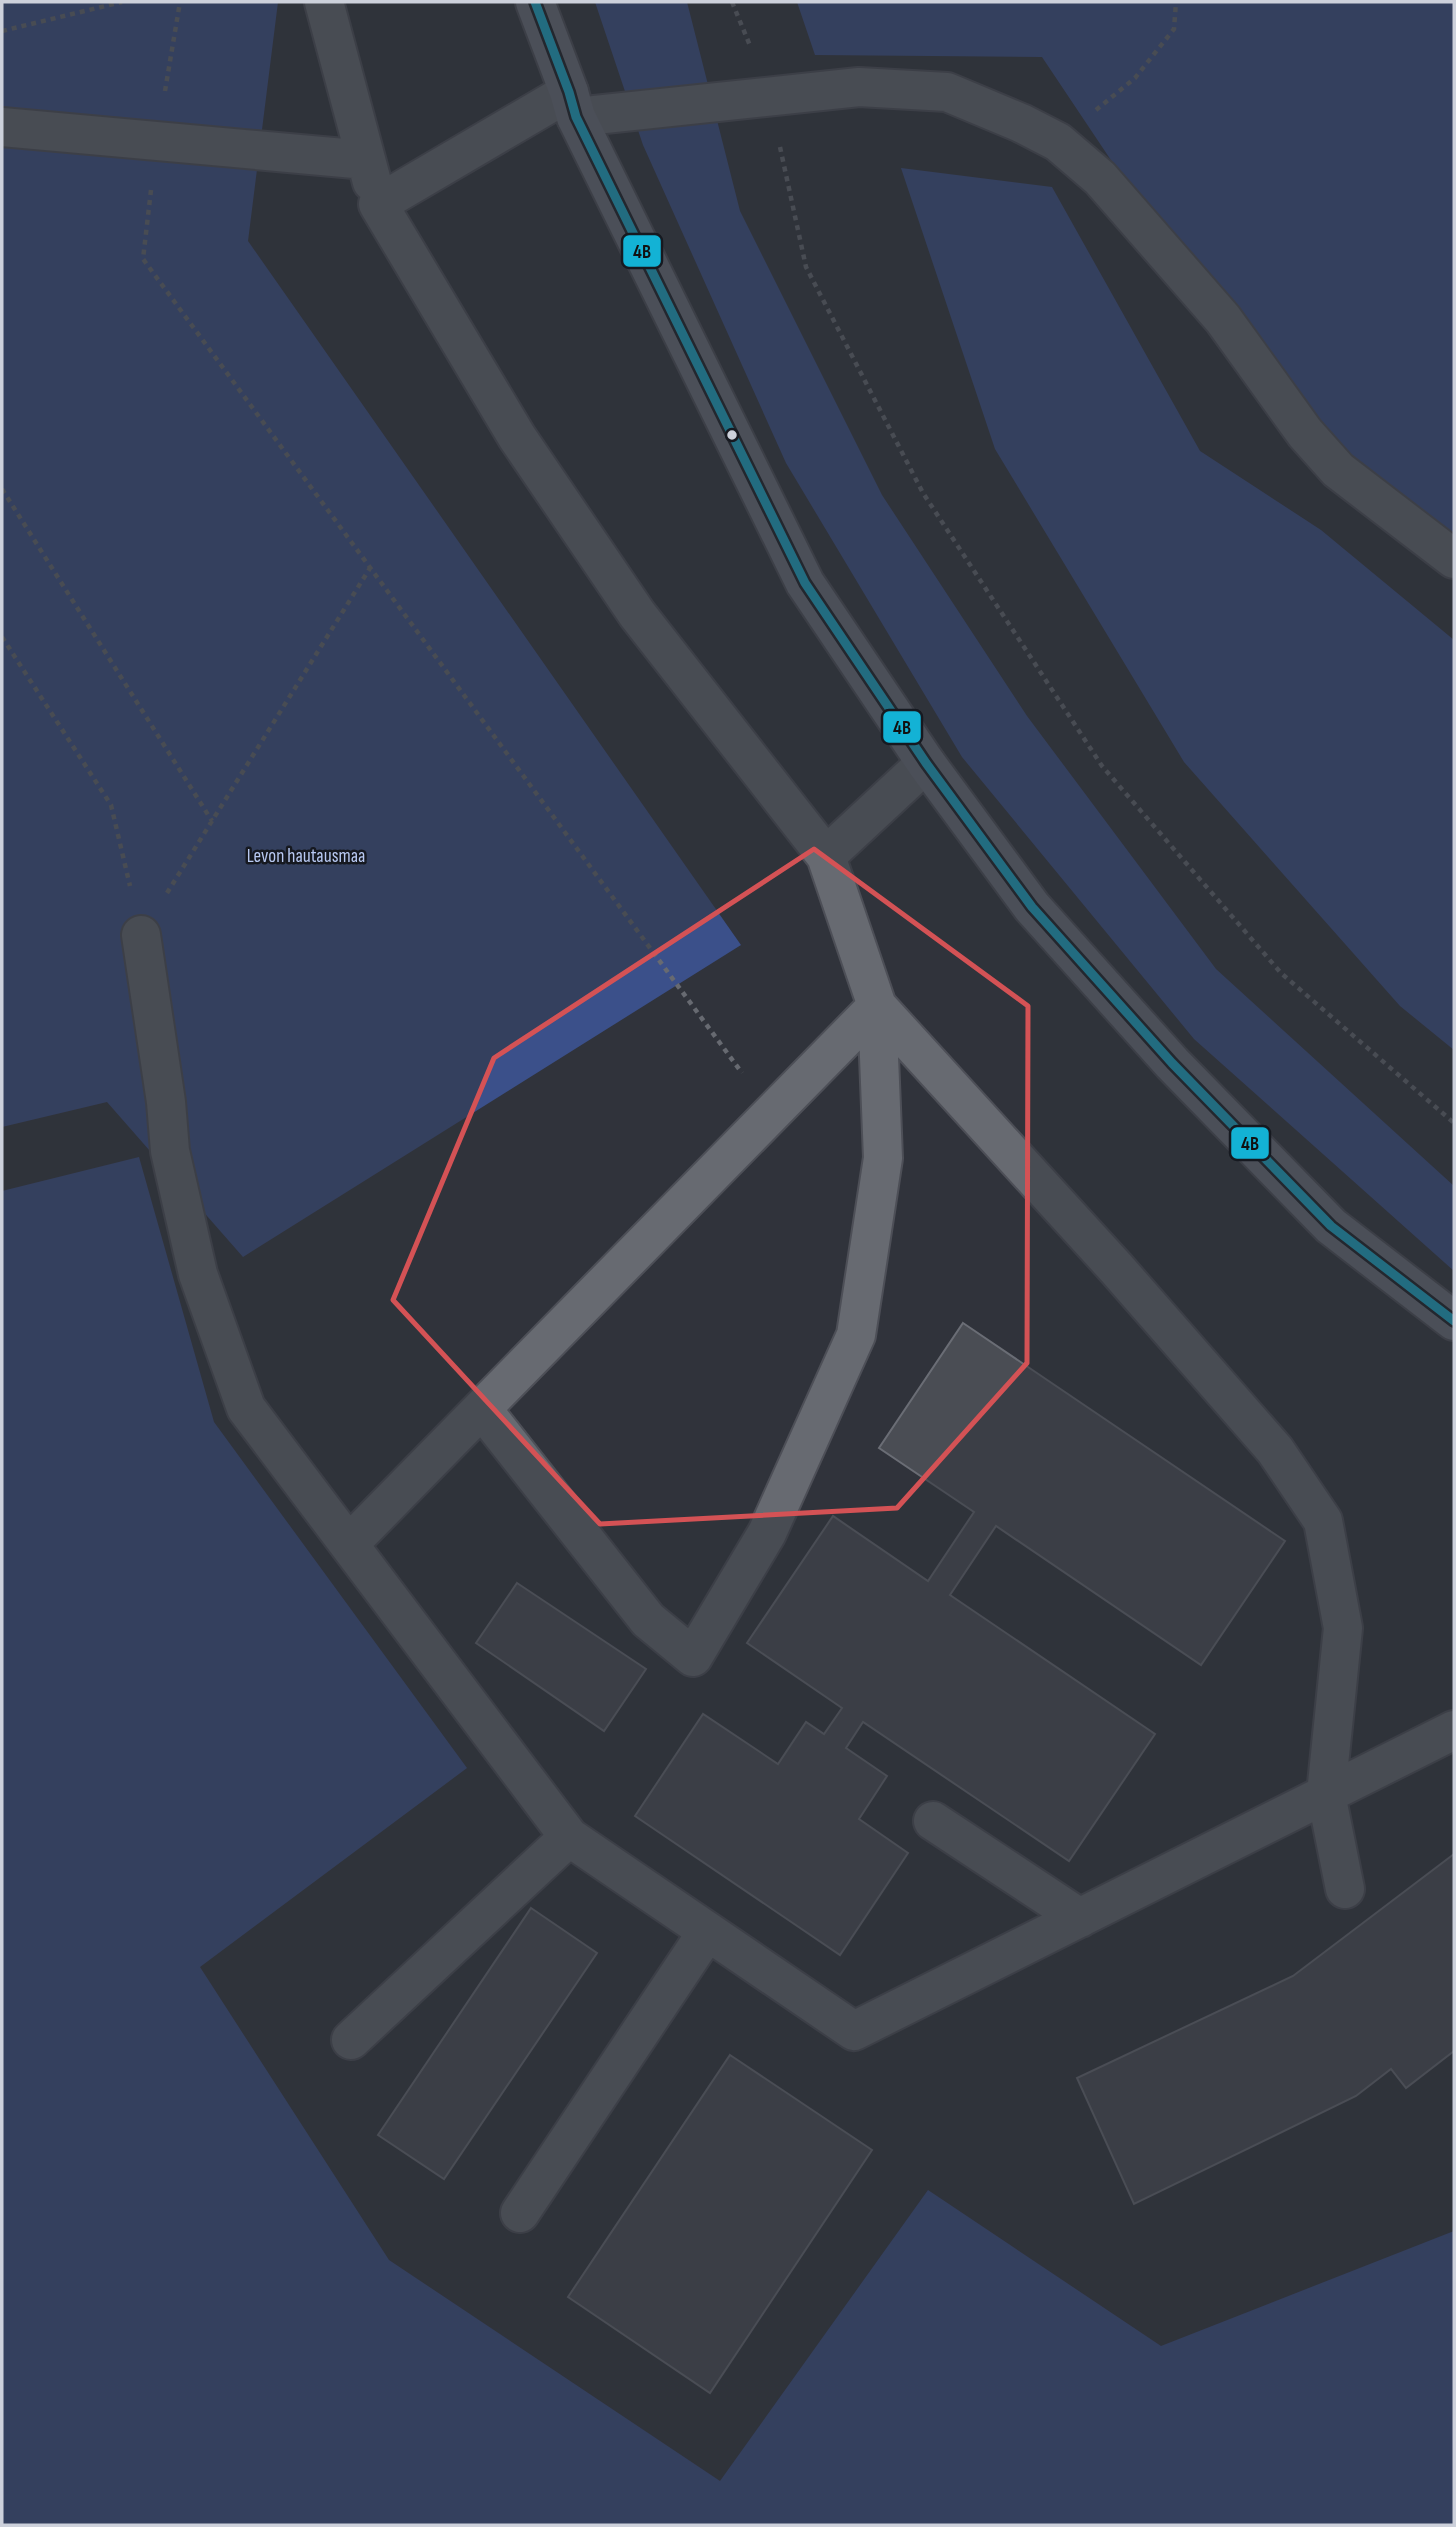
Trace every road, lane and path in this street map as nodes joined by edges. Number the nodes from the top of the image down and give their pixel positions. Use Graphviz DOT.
graph roads {
  1 [pos="122,2"];
  2 [pos="180,2"];
  3 [pos="324,2"];
  4 [pos="535,2"];
  5 [pos="732,2"];
  6 [pos="1176,2"];
  7 [pos="2,31"];
  8 [pos="769,95"];
  9 [pos="573,105"];
  10 [pos="2,127"];
  11 [pos="157,142"];
  12 [pos="1058,142"];
  13 [pos="366,160"];
  14 [pos="378,204"];
  15 [pos="2,489"];
  16 [pos="1454,559"];
  17 [pos="370,568"];
  18 [pos="2,637"];
  19 [pos="926,763"];
  20 [pos="212,821"];
  21 [pos="826,856"];
  22 [pos="141,935"];
  23 [pos="877,1006"];
  24 [pos="771,1113"];
  25 [pos="1454,1123"];
  26 [pos="1454,1321"];
  27 [pos="482,1409"];
  28 [pos="349,1544"];
  29 [pos="1454,1730"];
  30 [pos="1326,1794"];
  31 [pos="933,1821"];
  32 [pos="569,1837"];
  33 [pos="1345,1889"];
  34 [pos="1080,1918"];
  35 [pos="707,1933"];
  36 [pos="351,2040"];
  37 [pos="520,2213"];
  1 -- 7 [label="path"];
  2 -- 11 [label="path"];
  3 -- 13 [label="lane"];
  4 -- 9 [label="main road"];
  5 -- 8 [label="path"];
  6 -- 12 [label="path"];
  8 -- 9 [label="lane"];
  8 -- 12 [label="lane"];
  8 -- 25 [label="path"];
  9 -- 14 [label="lane"];
  9 -- 19 [label="main road"];
  10 -- 11 [label="lane"];
  11 -- 13 [label="lane"];
  11 -- 17 [label="path"];
  12 -- 16 [label="lane"];
  13 -- 14 [label="lane"];
  14 -- 21 [label="lane"];
  15 -- 20 [label="path"];
  17 -- 20 [label="path"];
  17 -- 24 [label="path"];
  18 -- 22 [label="path"];
  19 -- 21 [label="lane"];
  19 -- 26 [label="main road"];
  20 -- 22 [label="path"];
  21 -- 23 [label="lane"];
  22 -- 28 [label="lane"];
  23 -- 24 [label="lane"];
  23 -- 27 [label="lane"];
  23 -- 30 [label="lane"];
  24 -- 27 [label="lane"];
  27 -- 28 [label="lane"];
  28 -- 32 [label="lane"];
  29 -- 30 [label="lane"];
  30 -- 33 [label="lane"];
  30 -- 34 [label="lane"];
  31 -- 34 [label="lane"];
  32 -- 35 [label="lane"];
  32 -- 36 [label="lane"];
  34 -- 35 [label="lane"];
  35 -- 37 [label="lane"];
}
